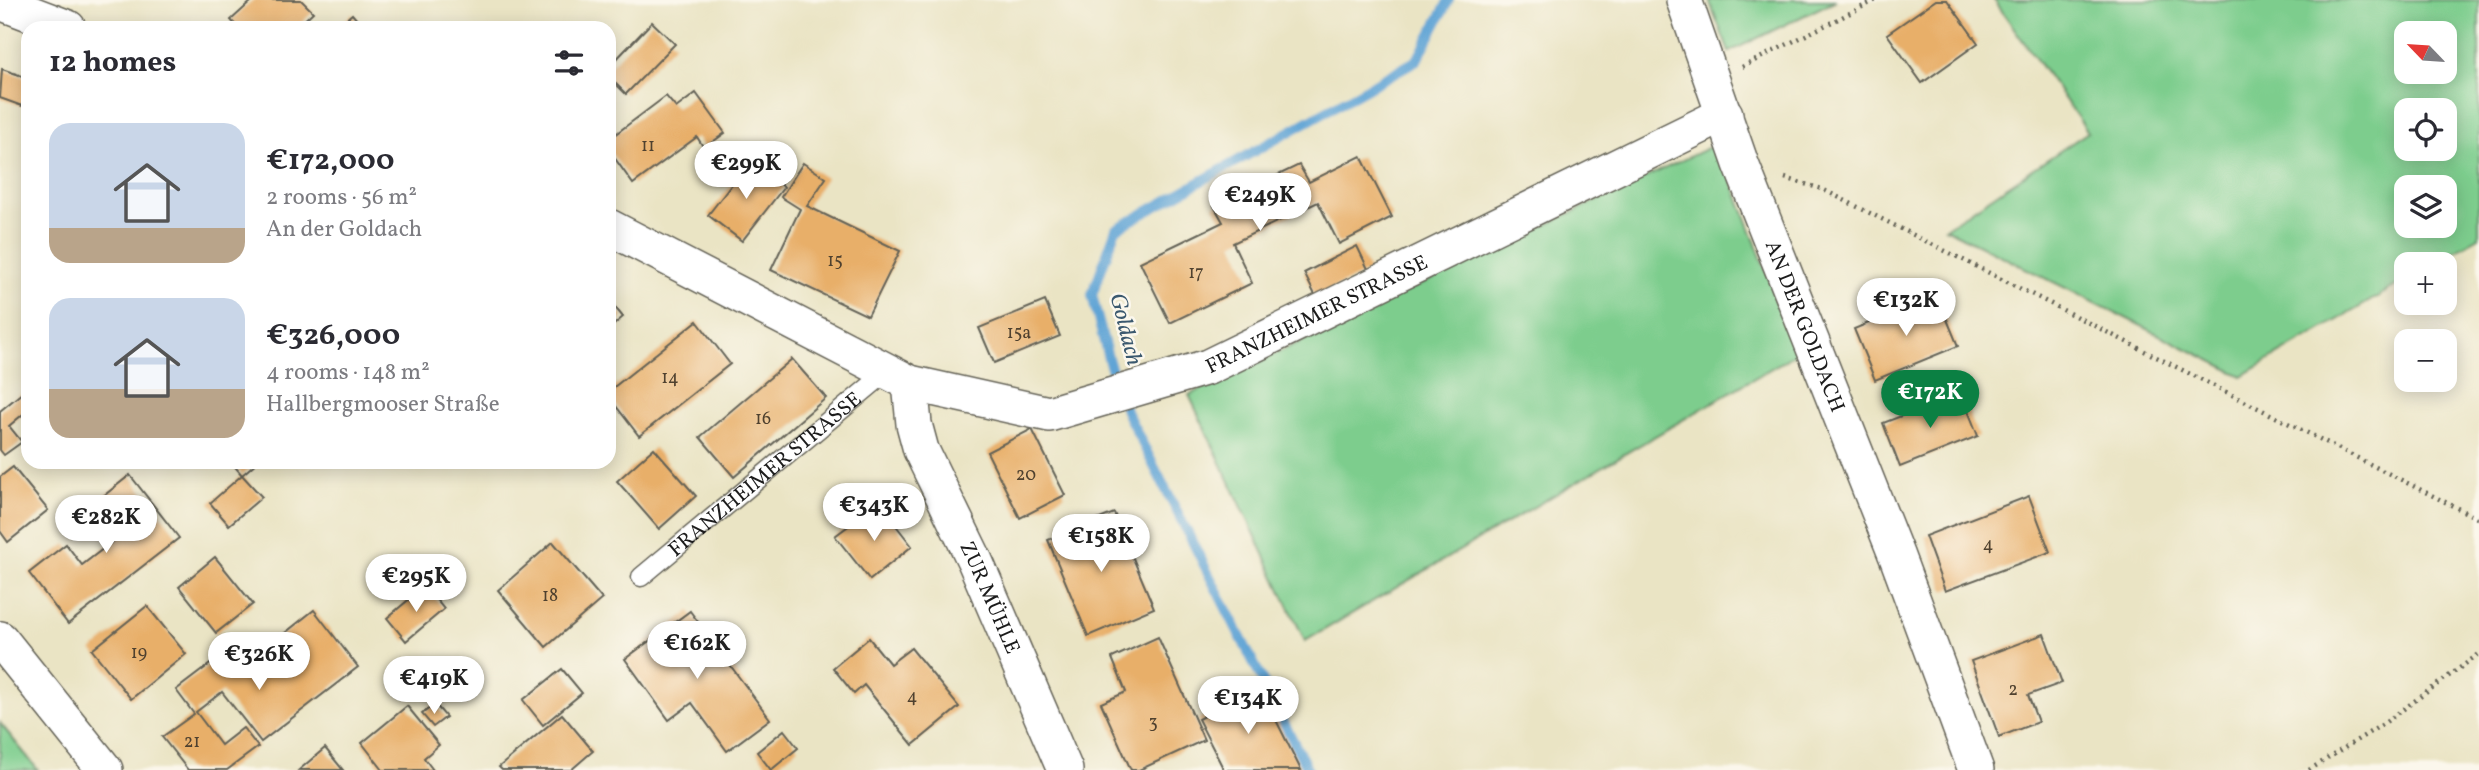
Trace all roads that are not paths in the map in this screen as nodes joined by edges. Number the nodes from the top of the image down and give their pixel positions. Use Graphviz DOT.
graph roads {
  1 [pos="1684,0"];
  2 [pos="0,2"];
  3 [pos="50,21"];
  4 [pos="1725,114"];
  5 [pos="616,232"];
  6 [pos="899,377"];
  7 [pos="641,577"];
  8 [pos="0,639"];
  9 [pos="105,770"];
  10 [pos="1065,770"];
  11 [pos="1976,770"];
  1 -- 4 [label="street, AN DER GOLDACH"];
  2 -- 3 [label="street"];
  4 -- 6 [label="street, FRANZHEIMER STRASSE"];
  4 -- 11 [label="street, AN DER GOLDACH"];
  5 -- 6 [label="street, FRANZHEIMER STRASSE"];
  6 -- 7 [label="lane, FRANZHEIMER STRASSE"];
  6 -- 10 [label="street, ZUR MÜHLE"];
  8 -- 9 [label="street"];
}
